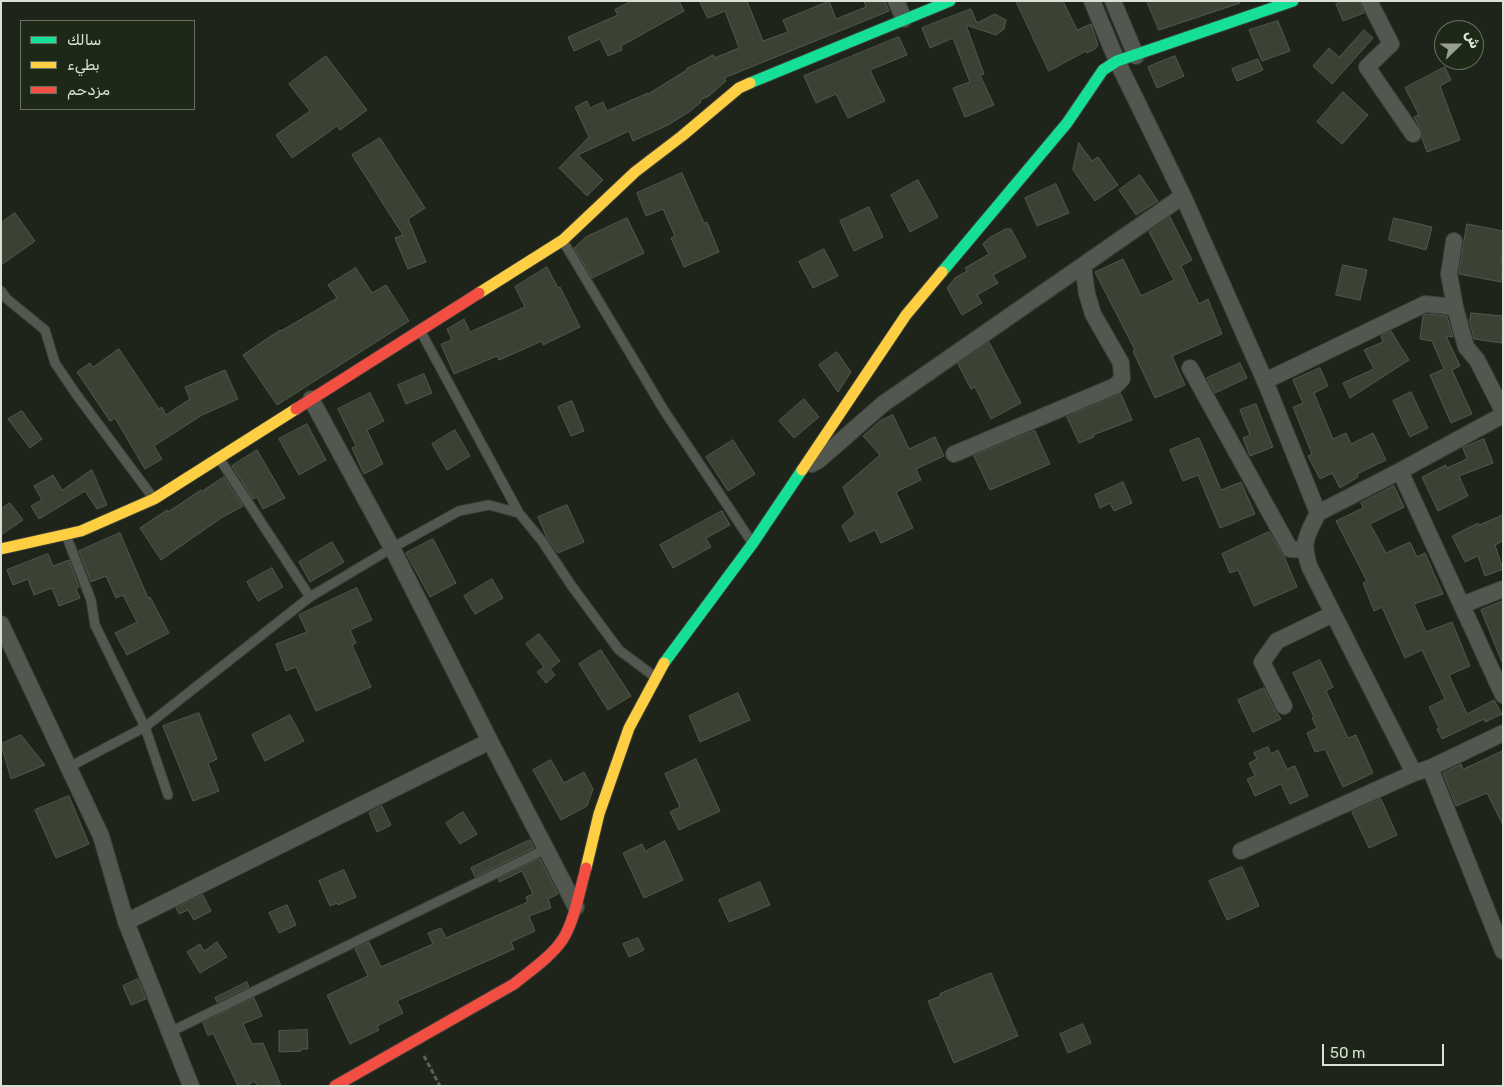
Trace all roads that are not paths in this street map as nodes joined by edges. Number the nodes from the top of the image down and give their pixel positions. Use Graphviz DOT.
graph roads {
  1 [pos="896,1"];
  2 [pos="950,1"];
  3 [pos="1092,1"];
  4 [pos="1113,1"];
  5 [pos="1293,1"];
  6 [pos="1368,1"];
  7 [pos="904,19"];
  8 [pos="1136,56"];
  9 [pos="1117,61"];
  10 [pos="1413,134"];
  11 [pos="1183,196"];
  12 [pos="563,240"];
  13 [pos="1454,241"];
  14 [pos="1083,266"];
  15 [pos="1,291"];
  16 [pos="1455,307"];
  17 [pos="420,330"];
  18 [pos="1190,368"];
  19 [pos="1265,381"];
  20 [pos="312,399"];
  21 [pos="1503,413"];
  22 [pos="954,454"];
  23 [pos="219,458"];
  24 [pos="802,469"];
  25 [pos="1400,471"];
  26 [pos="154,499"];
  27 [pos="1318,513"];
  28 [pos="519,514"];
  29 [pos="66,535"];
  30 [pos="753,543"];
  31 [pos="392,548"];
  32 [pos="1,549"];
  33 [pos="1304,550"];
  34 [pos="1503,589"];
  35 [pos="310,597"];
  36 [pos="1462,605"];
  37 [pos="1333,614"];
  38 [pos="1,624"];
  39 [pos="656,678"];
  40 [pos="1503,695"];
  41 [pos="1284,706"];
  42 [pos="145,727"];
  43 [pos="1503,733"];
  44 [pos="490,741"];
  45 [pos="69,767"];
  46 [pos="1430,768"];
  47 [pos="1414,773"];
  48 [pos="168,795"];
  49 [pos="546,848"];
  50 [pos="1241,851"];
  51 [pos="576,907"];
  52 [pos="126,922"];
  53 [pos="1503,951"];
  54 [pos="168,1033"];
  55 [pos="190,1086"];
  56 [pos="335,1086"];
  1 -- 7 [label="street"];
  2 -- 7 [label="street"];
  3 -- 9 [label="street"];
  4 -- 8 [label="street"];
  5 -- 8 [label="street"];
  6 -- 10 [label="street"];
  7 -- 12 [label="street"];
  8 -- 9 [label="street"];
  9 -- 11 [label="street"];
  9 -- 24 [label="street"];
  11 -- 14 [label="street"];
  11 -- 19 [label="street"];
  12 -- 17 [label="street"];
  12 -- 30 [label="lane"];
  13 -- 16 [label="street"];
  14 -- 22 [label="street"];
  14 -- 24 [label="street"];
  15 -- 26 [label="lane"];
  16 -- 19 [label="street"];
  16 -- 21 [label="street"];
  17 -- 20 [label="street"];
  17 -- 28 [label="lane"];
  18 -- 33 [label="street"];
  19 -- 27 [label="street"];
  20 -- 23 [label="street"];
  20 -- 31 [label="street"];
  21 -- 25 [label="street"];
  23 -- 26 [label="street"];
  23 -- 35 [label="lane"];
  24 -- 30 [label="street"];
  25 -- 27 [label="street"];
  25 -- 36 [label="street"];
  26 -- 29 [label="street"];
  27 -- 33 [label="street"];
  28 -- 31 [label="lane"];
  28 -- 39 [label="lane"];
  29 -- 32 [label="street"];
  29 -- 42 [label="lane"];
  30 -- 39 [label="street"];
  31 -- 35 [label="lane"];
  31 -- 44 [label="street"];
  33 -- 37 [label="street"];
  34 -- 36 [label="street"];
  35 -- 42 [label="lane"];
  36 -- 40 [label="street"];
  37 -- 41 [label="street"];
  37 -- 47 [label="street"];
  38 -- 45 [label="street"];
  39 -- 51 [label="street"];
  42 -- 45 [label="lane"];
  42 -- 48 [label="lane"];
  43 -- 46 [label="street"];
  44 -- 49 [label="street"];
  44 -- 52 [label="street"];
  45 -- 52 [label="street"];
  46 -- 47 [label="street"];
  46 -- 53 [label="street"];
  47 -- 50 [label="street"];
  49 -- 51 [label="street"];
  49 -- 54 [label="lane"];
  51 -- 56 [label="street"];
  52 -- 54 [label="street"];
  54 -- 55 [label="street"];
}
